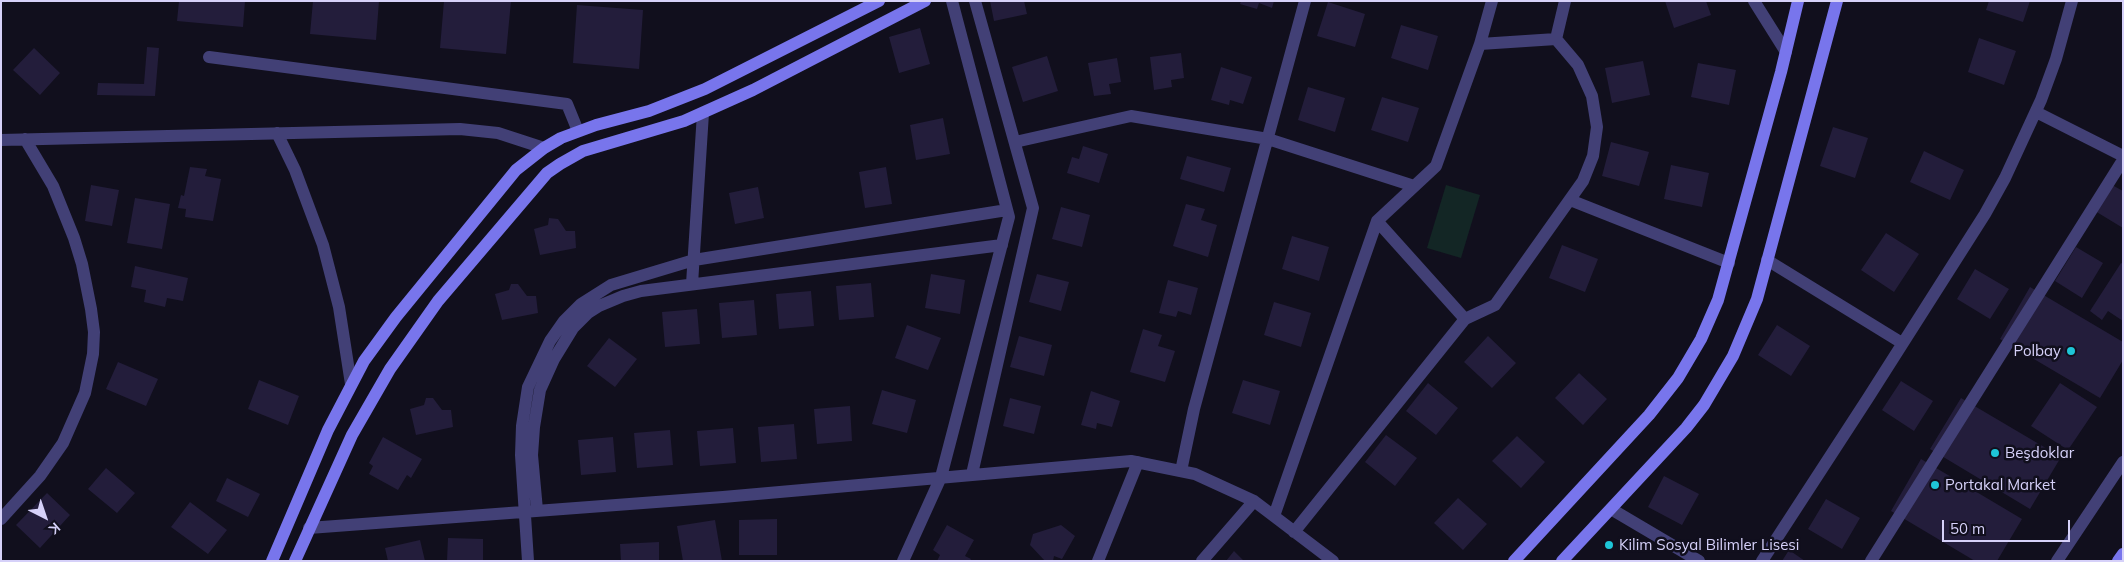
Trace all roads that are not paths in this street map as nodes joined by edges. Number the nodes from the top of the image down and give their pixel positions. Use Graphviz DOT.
graph roads {
  1 [pos="879,1"];
  2 [pos="925,1"];
  3 [pos="952,1"];
  4 [pos="975,1"];
  5 [pos="1305,1"];
  6 [pos="1492,1"];
  7 [pos="1565,1"];
  8 [pos="1754,1"];
  9 [pos="1798,1"];
  10 [pos="1837,1"];
  11 [pos="2072,1"];
  12 [pos="1556,39"];
  13 [pos="1480,44"];
  14 [pos="1786,52"];
  15 [pos="209,57"];
  16 [pos="703,112"];
  17 [pos="2036,112"];
  18 [pos="578,131"];
  19 [pos="277,133"];
  20 [pos="25,138"];
  21 [pos="1268,139"];
  22 [pos="1,140"];
  23 [pos="1014,142"];
  24 [pos="544,148"];
  25 [pos="2123,158"];
  26 [pos="1414,186"];
  27 [pos="1570,200"];
  28 [pos="1007,210"];
  29 [pos="1377,221"];
  30 [pos="1002,245"];
  31 [pos="694,260"];
  32 [pos="1767,260"];
  33 [pos="1728,262"];
  34 [pos="692,284"];
  35 [pos="1465,319"];
  36 [pos="1902,343"];
  37 [pos="351,384"];
  38 [pos="1138,462"];
  39 [pos="2123,462"];
  40 [pos="1181,471"];
  41 [pos="972,474"];
  42 [pos="941,477"];
  43 [pos="1254,501"];
  44 [pos="1611,509"];
  45 [pos="531,511"];
  46 [pos="1274,516"];
  47 [pos="1,519"];
  48 [pos="309,528"];
  49 [pos="1294,532"];
  50 [pos="2123,554"];
  51 [pos="904,560"];
  52 [pos="2060,560"];
  53 [pos="272,561"];
  54 [pos="295,561"];
  55 [pos="528,561"];
  56 [pos="1098,561"];
  57 [pos="1202,561"];
  58 [pos="1333,561"];
  59 [pos="1514,561"];
  60 [pos="1562,561"];
  61 [pos="1699,561"];
  62 [pos="1762,561"];
  63 [pos="1872,561"];
  64 [pos="2118,561"];
  1 -- 18 [label="street"];
  2 -- 16 [label="street"];
  3 -- 28 [label="street"];
  4 -- 23 [label="street"];
  5 -- 21 [label="street"];
  6 -- 13 [label="street"];
  7 -- 12 [label="street"];
  8 -- 14 [label="street"];
  9 -- 14 [label="street"];
  10 -- 32 [label="street"];
  11 -- 17 [label="street"];
  12 -- 13 [label="street"];
  12 -- 27 [label="street"];
  13 -- 26 [label="street"];
  14 -- 33 [label="street"];
  15 -- 18 [label="street"];
  16 -- 31 [label="street"];
  16 -- 48 [label="street"];
  17 -- 25 [label="street"];
  17 -- 36 [label="street"];
  18 -- 24 [label="street"];
  19 -- 20 [label="street"];
  19 -- 24 [label="street"];
  19 -- 37 [label="street"];
  20 -- 22 [label="street"];
  20 -- 47 [label="street"];
  21 -- 23 [label="street"];
  21 -- 26 [label="street"];
  21 -- 40 [label="street"];
  23 -- 41 [label="street"];
  24 -- 37 [label="street"];
  25 -- 63 [label="street"];
  26 -- 29 [label="street"];
  27 -- 33 [label="street"];
  27 -- 35 [label="street"];
  28 -- 30 [label="street"];
  28 -- 31 [label="street"];
  29 -- 35 [label="street"];
  29 -- 46 [label="street"];
  30 -- 34 [label="street"];
  30 -- 42 [label="street"];
  31 -- 34 [label="street"];
  31 -- 45 [label="street"];
  32 -- 36 [label="street"];
  32 -- 44 [label="street"];
  33 -- 59 [label="street"];
  34 -- 45 [label="street"];
  35 -- 49 [label="street"];
  36 -- 62 [label="street"];
  37 -- 53 [label="street"];
  38 -- 40 [label="street"];
  38 -- 41 [label="street"];
  38 -- 56 [label="street"];
  39 -- 52 [label="street"];
  40 -- 43 [label="street"];
  41 -- 42 [label="street"];
  42 -- 45 [label="street"];
  42 -- 51 [label="street"];
  43 -- 46 [label="street"];
  43 -- 57 [label="street"];
  44 -- 60 [label="street"];
  44 -- 61 [label="street"];
  45 -- 48 [label="street"];
  45 -- 55 [label="street"];
  46 -- 49 [label="street"];
  48 -- 54 [label="street"];
  49 -- 58 [label="street"];
  50 -- 64 [label="street"];
}
